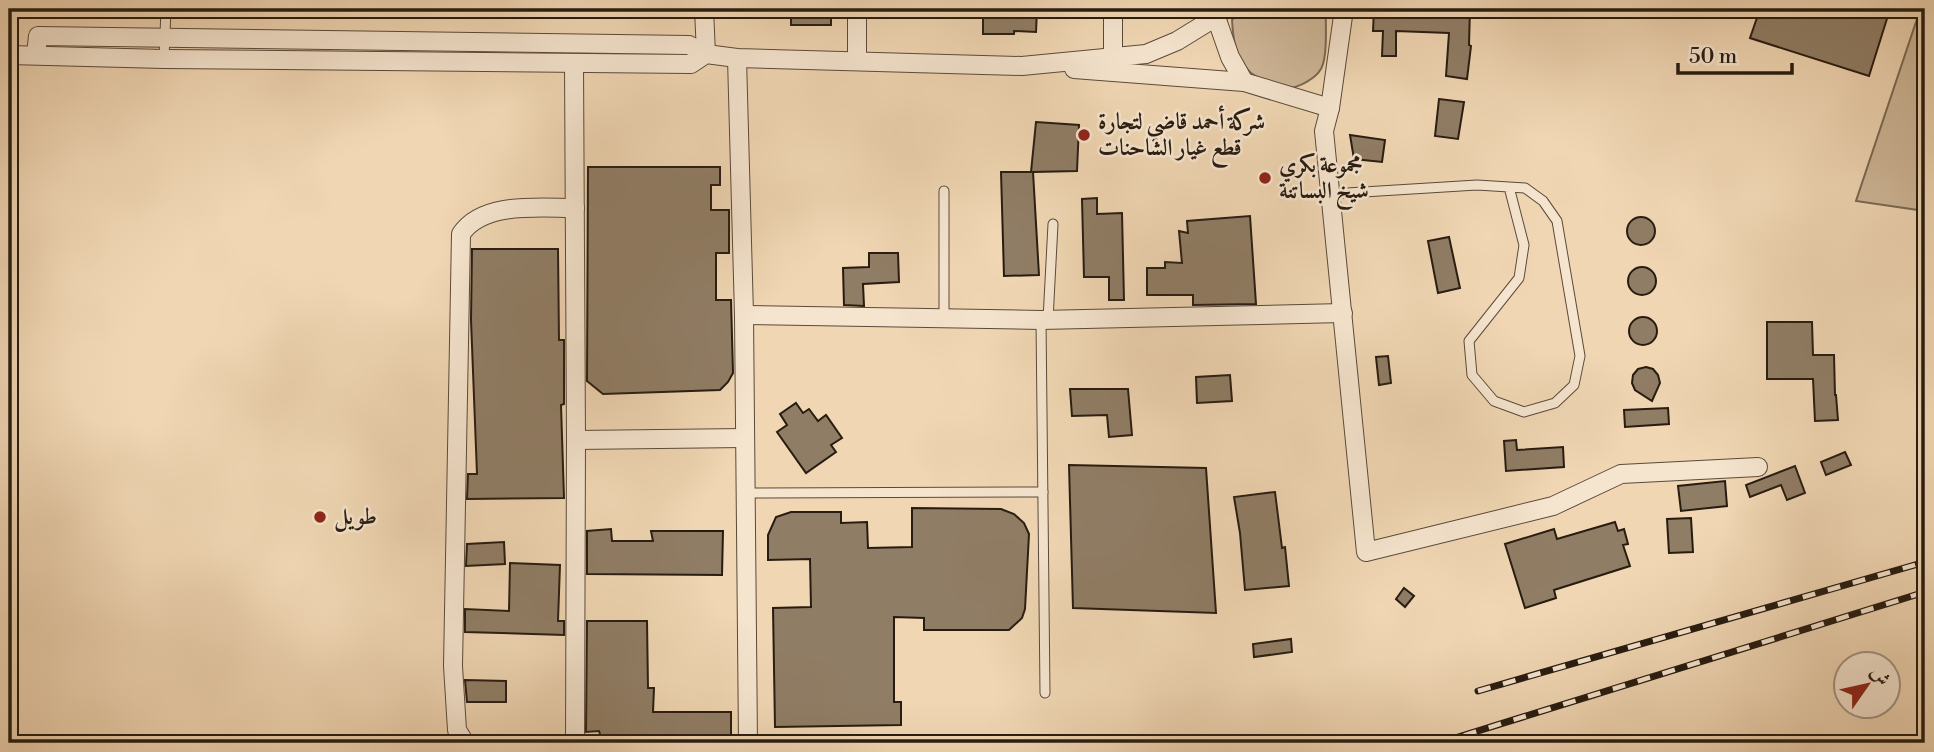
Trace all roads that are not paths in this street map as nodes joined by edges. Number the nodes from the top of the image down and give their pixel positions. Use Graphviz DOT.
graph roads {
  1 [pos="166,9"];
  2 [pos="704,9"];
  3 [pos="857,9"];
  4 [pos="1113,9"];
  5 [pos="1344,9"];
  6 [pos="1220,13"];
  7 [pos="164,38"];
  8 [pos="706,54"];
  9 [pos="9,55"];
  10 [pos="36,55"];
  11 [pos="1114,57"];
  12 [pos="737,58"];
  13 [pos="164,59"];
  14 [pos="857,60"];
  15 [pos="574,63"];
  16 [pos="1022,66"];
  17 [pos="1244,82"];
  18 [pos="1330,108"];
  19 [pos="1509,187"];
  20 [pos="944,191"];
  21 [pos="1331,194"];
  22 [pos="575,208"];
  23 [pos="1053,224"];
  24 [pos="1343,313"];
  25 [pos="744,315"];
  26 [pos="944,318"];
  27 [pos="1044,320"];
  28 [pos="744,438"];
  29 [pos="576,440"];
  30 [pos="1758,467"];
  31 [pos="1043,492"];
  32 [pos="745,493"];
  33 [pos="1045,693"];
  34 [pos="465,743"];
  35 [pos="575,743"];
  36 [pos="748,743"];
  1 -- 7 [label="lane"];
  2 -- 8 [label="street"];
  3 -- 14 [label="street"];
  4 -- 11 [label="street"];
  5 -- 18 [label="street"];
  6 -- 11 [label="street"];
  6 -- 17 [label="street"];
  7 -- 8 [label="street"];
  7 -- 10 [label="street"];
  7 -- 13 [label="lane"];
  8 -- 12 [label="street"];
  8 -- 15 [label="street"];
  9 -- 10 [label="street"];
  10 -- 13 [label="street"];
  11 -- 16 [label="street"];
  12 -- 14 [label="street"];
  12 -- 25 [label="street"];
  13 -- 15 [label="street"];
  14 -- 16 [label="street"];
  15 -- 22 [label="street"];
  16 -- 17 [label="street"];
  17 -- 18 [label="street"];
  18 -- 21 [label="street"];
  19 -- 19 [label="lane"];
  19 -- 21 [label="lane"];
  20 -- 26 [label="lane"];
  21 -- 24 [label="street"];
  22 -- 29 [label="street"];
  22 -- 34 [label="street"];
  23 -- 27 [label="lane"];
  24 -- 27 [label="street"];
  24 -- 30 [label="street"];
  25 -- 26 [label="street"];
  25 -- 28 [label="street"];
  26 -- 27 [label="street"];
  27 -- 31 [label="lane"];
  28 -- 29 [label="street"];
  28 -- 32 [label="street"];
  29 -- 35 [label="street"];
  31 -- 32 [label="lane"];
  31 -- 33 [label="lane"];
  32 -- 36 [label="street"];
}
